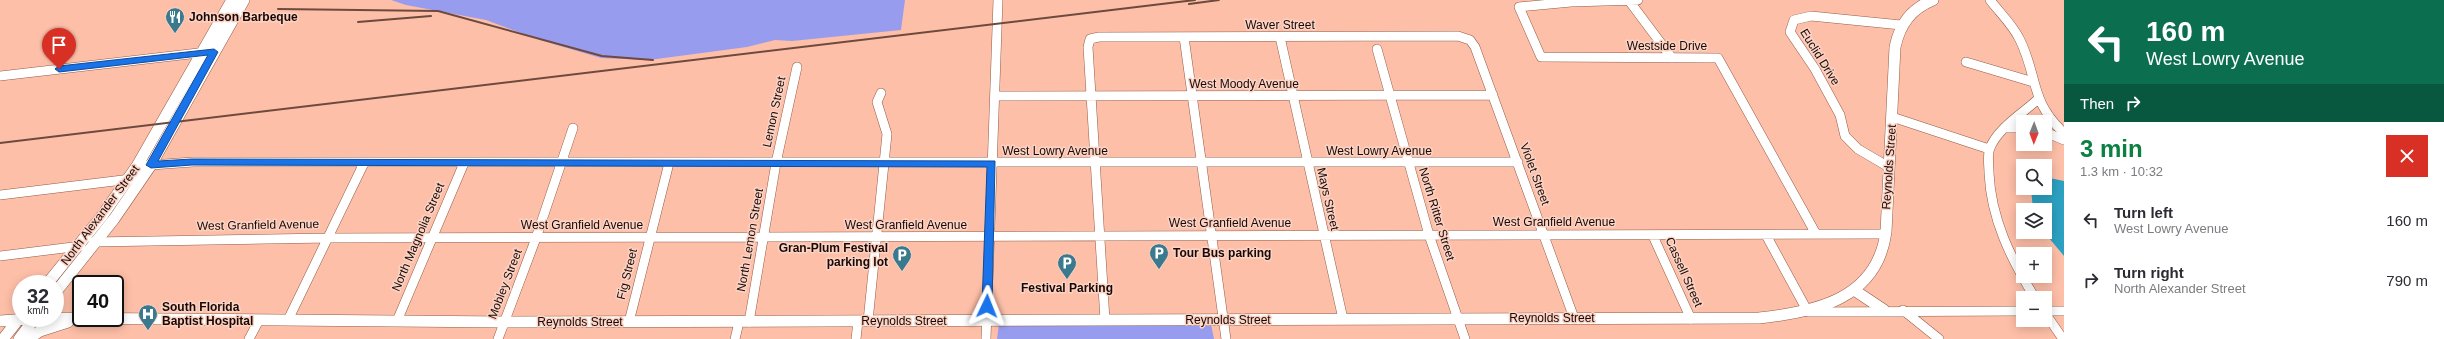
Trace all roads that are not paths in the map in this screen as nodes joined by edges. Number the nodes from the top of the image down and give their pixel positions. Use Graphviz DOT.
graph roads {
  1 [pos="232,0"];
  2 [pos="244,0"];
  3 [pos="998,0"];
  4 [pos="1613,0"];
  5 [pos="1931,0"];
  6 [pos="1990,0"];
  7 [pos="1634,1"];
  8 [pos="1901,25"];
  9 [pos="1184,37"];
  10 [pos="1280,37"];
  11 [pos="1470,40"];
  12 [pos="1377,49"];
  13 [pos="202,52"];
  14 [pos="214,52"];
  15 [pos="1672,58"];
  16 [pos="1966,62"];
  17 [pos="796,68"];
  18 [pos="0,76"];
  19 [pos="2033,82"];
  20 [pos="881,93"];
  21 [pos="1493,95"];
  22 [pos="995,96"];
  23 [pos="1091,96"];
  24 [pos="1191,96"];
  25 [pos="1293,96"];
  26 [pos="1389,96"];
  27 [pos="2037,100"];
  28 [pos="1892,118"];
  29 [pos="572,128"];
  30 [pos="2008,128"];
  31 [pos="2016,128"];
  32 [pos="2064,132"];
  33 [pos="2052,135"];
  34 [pos="2064,140"];
  35 [pos="1990,149"];
  36 [pos="1518,162"];
  37 [pos="364,163"];
  38 [pos="464,163"];
  39 [pos="561,163"];
  40 [pos="669,163"];
  41 [pos="776,163"];
  42 [pos="883,163"];
  43 [pos="1095,163"];
  44 [pos="1201,163"];
  45 [pos="1308,163"];
  46 [pos="1409,163"];
  47 [pos="992,164"];
  48 [pos="151,165"];
  49 [pos="137,166"];
  50 [pos="1887,166"];
  51 [pos="143,177"];
  52 [pos="128,179"];
  53 [pos="0,195"];
  54 [pos="1816,234"];
  55 [pos="1885,234"];
  56 [pos="1324,235"];
  57 [pos="1430,235"];
  58 [pos="1544,235"];
  59 [pos="1766,235"];
  60 [pos="1212,236"];
  61 [pos="1653,236"];
  62 [pos="1100,237"];
  63 [pos="329,238"];
  64 [pos="432,238"];
  65 [pos="536,238"];
  66 [pos="650,238"];
  67 [pos="763,238"];
  68 [pos="876,238"];
  69 [pos="989,238"];
  70 [pos="97,240"];
  71 [pos="78,246"];
  72 [pos="0,256"];
  73 [pos="54,275"];
  74 [pos="64,282"];
  75 [pos="1854,290"];
  76 [pos="2030,291"];
  77 [pos="1884,310"];
  78 [pos="1903,310"];
  79 [pos="2016,311"];
  80 [pos="1808,312"];
  81 [pos="2052,312"];
  82 [pos="2064,312"];
  83 [pos="124,318"];
  84 [pos="1458,318"];
  85 [pos="1574,318"];
  86 [pos="12,319"];
  87 [pos="1343,319"];
  88 [pos="1691,319"];
  89 [pos="259,320"];
  90 [pos="288,320"];
  91 [pos="987,320"];
  92 [pos="1105,320"];
  93 [pos="1224,320"];
  94 [pos="0,321"];
  95 [pos="72,321"];
  96 [pos="397,321"];
  97 [pos="863,321"];
  98 [pos="505,322"];
  99 [pos="628,322"];
  100 [pos="744,322"];
  101 [pos="2052,322"];
  102 [pos="12,327"];
  103 [pos="28,327"];
  104 [pos="3,339"];
  105 [pos="19,339"];
  106 [pos="28,339"];
  107 [pos="249,339"];
  108 [pos="498,339"];
  109 [pos="735,339"];
  110 [pos="856,339"];
  111 [pos="986,339"];
  112 [pos="1226,339"];
  113 [pos="1464,339"];
  114 [pos="1939,339"];
  115 [pos="2063,339"];
  1 -- 13 [label="main road, North Alexander Street"];
  2 -- 14 [label="main road, North Alexander Street"];
  3 -- 22 [label="street"];
  4 -- 7 [label="street"];
  4 -- 15 [label="street, Westside Drive"];
  5 -- 8 [label="main road"];
  6 -- 19 [label="street"];
  7 -- 15 [label="street"];
  8 -- 28 [label="main road, Reynolds Street"];
  8 -- 50 [label="street, Euclid Drive"];
  9 -- 10 [label="street, Waver Street"];
  9 -- 23 [label="street, Waver Street"];
  9 -- 24 [label="street"];
  10 -- 11 [label="street, Waver Street"];
  10 -- 25 [label="street, Mays Street"];
  11 -- 21 [label="street, Violet Street"];
  12 -- 26 [label="street, North Ritter Street"];
  13 -- 14 [label="street"];
  13 -- 18 [label="street"];
  13 -- 49 [label="main road, North Alexander Street"];
  14 -- 48 [label="main road, North Alexander Street"];
  15 -- 54 [label="street, Westside Drive"];
  16 -- 19 [label="street"];
  17 -- 41 [label="street, Lemon Street"];
  19 -- 27 [label="street"];
  20 -- 42 [label="street"];
  21 -- 26 [label="street, West Moody Avenue"];
  21 -- 36 [label="street, Violet Street"];
  22 -- 23 [label="street, West Moody Avenue"];
  22 -- 47 [label="street"];
  23 -- 24 [label="street, West Moody Avenue"];
  23 -- 43 [label="street"];
  24 -- 25 [label="street, West Moody Avenue"];
  24 -- 44 [label="street"];
  25 -- 26 [label="street, West Moody Avenue"];
  25 -- 45 [label="street, Mays Street"];
  26 -- 46 [label="street, North Ritter Street"];
  27 -- 30 [label="street"];
  27 -- 32 [label="street"];
  28 -- 35 [label="street"];
  28 -- 50 [label="main road, Reynolds Street"];
  29 -- 39 [label="street, Mobley Street"];
  30 -- 31 [label="street"];
  30 -- 35 [label="street"];
  33 -- 34 [label="street"];
  35 -- 76 [label="street"];
  36 -- 46 [label="street, West Lowry Avenue"];
  36 -- 58 [label="street, Violet Street"];
  37 -- 38 [label="street, West Lowry Avenue"];
  37 -- 48 [label="street, West Lowry Avenue"];
  37 -- 63 [label="street"];
  38 -- 39 [label="street, West Lowry Avenue"];
  38 -- 64 [label="street, North Magnolia Street"];
  39 -- 40 [label="street, West Lowry Avenue"];
  39 -- 65 [label="street, Mobley Street"];
  40 -- 41 [label="street, West Lowry Avenue"];
  40 -- 66 [label="street, Fig Street"];
  41 -- 42 [label="street, West Lowry Avenue"];
  41 -- 67 [label="street, North Lemon Street"];
  42 -- 47 [label="street, West Lowry Avenue"];
  42 -- 68 [label="street"];
  43 -- 44 [label="street, West Lowry Avenue"];
  43 -- 47 [label="street, West Lowry Avenue"];
  43 -- 62 [label="street"];
  44 -- 45 [label="street, West Lowry Avenue"];
  44 -- 60 [label="street"];
  45 -- 46 [label="street, West Lowry Avenue"];
  45 -- 56 [label="street, Mays Street"];
  46 -- 57 [label="street, North Ritter Street"];
  47 -- 69 [label="street"];
  48 -- 49 [label="street, West Lowry Avenue"];
  48 -- 51 [label="main road, North Alexander Street"];
  49 -- 52 [label="main road, North Alexander Street"];
  50 -- 55 [label="main road, Reynolds Street"];
  51 -- 52 [label="street"];
  51 -- 70 [label="main road, North Alexander Street"];
  52 -- 53 [label="street"];
  52 -- 71 [label="main road, North Alexander Street"];
  54 -- 55 [label="street, West Granfield Avenue"];
  54 -- 59 [label="street, West Granfield Avenue"];
  55 -- 75 [label="main road, Reynolds Street"];
  56 -- 57 [label="street, West Granfield Avenue"];
  56 -- 60 [label="street, West Granfield Avenue"];
  56 -- 87 [label="street, Mays Street"];
  57 -- 58 [label="street, West Granfield Avenue"];
  57 -- 84 [label="street, North Ritter Street"];
  58 -- 61 [label="street, West Granfield Avenue"];
  58 -- 85 [label="street, Violet Street"];
  59 -- 61 [label="street, West Granfield Avenue"];
  59 -- 80 [label="street"];
  60 -- 62 [label="street, West Granfield Avenue"];
  60 -- 93 [label="street"];
  61 -- 88 [label="street, Cassell Street"];
  62 -- 69 [label="street, West Granfield Avenue"];
  62 -- 92 [label="street"];
  63 -- 64 [label="street, West Granfield Avenue"];
  63 -- 70 [label="street, West Granfield Avenue"];
  63 -- 90 [label="street"];
  64 -- 65 [label="street, West Granfield Avenue"];
  64 -- 96 [label="street, North Magnolia Street"];
  65 -- 66 [label="street, West Granfield Avenue"];
  65 -- 98 [label="street, Mobley Street"];
  66 -- 67 [label="street, West Granfield Avenue"];
  66 -- 99 [label="street, Fig Street"];
  67 -- 68 [label="street, West Granfield Avenue"];
  67 -- 100 [label="street, North Lemon Street"];
  68 -- 69 [label="street, West Granfield Avenue"];
  68 -- 97 [label="street"];
  69 -- 91 [label="street"];
  70 -- 71 [label="street, West Granfield Avenue"];
  70 -- 74 [label="main road, North Alexander Street"];
  71 -- 72 [label="street, West Granfield Avenue"];
  71 -- 73 [label="main road, North Alexander Street"];
  75 -- 77 [label="main road"];
  75 -- 80 [label="main road, Reynolds Street"];
  77 -- 78 [label="street, Reynolds Street"];
  77 -- 80 [label="street, Reynolds Street"];
  78 -- 79 [label="street, Reynolds Street"];
  78 -- 114 [label="street"];
  80 -- 88 [label="main road, Reynolds Street"];
  81 -- 82 [label="street"];
  83 -- 89 [label="main road, Reynolds Street"];
  84 -- 85 [label="main road, Reynolds Street"];
  84 -- 87 [label="main road, Reynolds Street"];
  84 -- 113 [label="street, North Ritter Street"];
  85 -- 88 [label="main road, Reynolds Street"];
  86 -- 94 [label="main road, Reynolds Street"];
  87 -- 93 [label="main road, Reynolds Street"];
  89 -- 90 [label="main road, Reynolds Street"];
  89 -- 107 [label="street"];
  90 -- 96 [label="main road, Reynolds Street"];
  91 -- 92 [label="main road, Reynolds Street"];
  91 -- 97 [label="main road, Reynolds Street"];
  91 -- 111 [label="street"];
  92 -- 93 [label="main road, Reynolds Street"];
  93 -- 112 [label="street"];
  95 -- 106 [label="main road"];
  96 -- 98 [label="main road, Reynolds Street"];
  97 -- 100 [label="main road, Reynolds Street"];
  97 -- 110 [label="street"];
  98 -- 99 [label="main road, Reynolds Street"];
  98 -- 108 [label="street, Mobley Street"];
  99 -- 100 [label="main road, Reynolds Street"];
  100 -- 109 [label="street"];
  101 -- 115 [label="street"];
  102 -- 104 [label="main road"];
  103 -- 105 [label="main road"];
}
